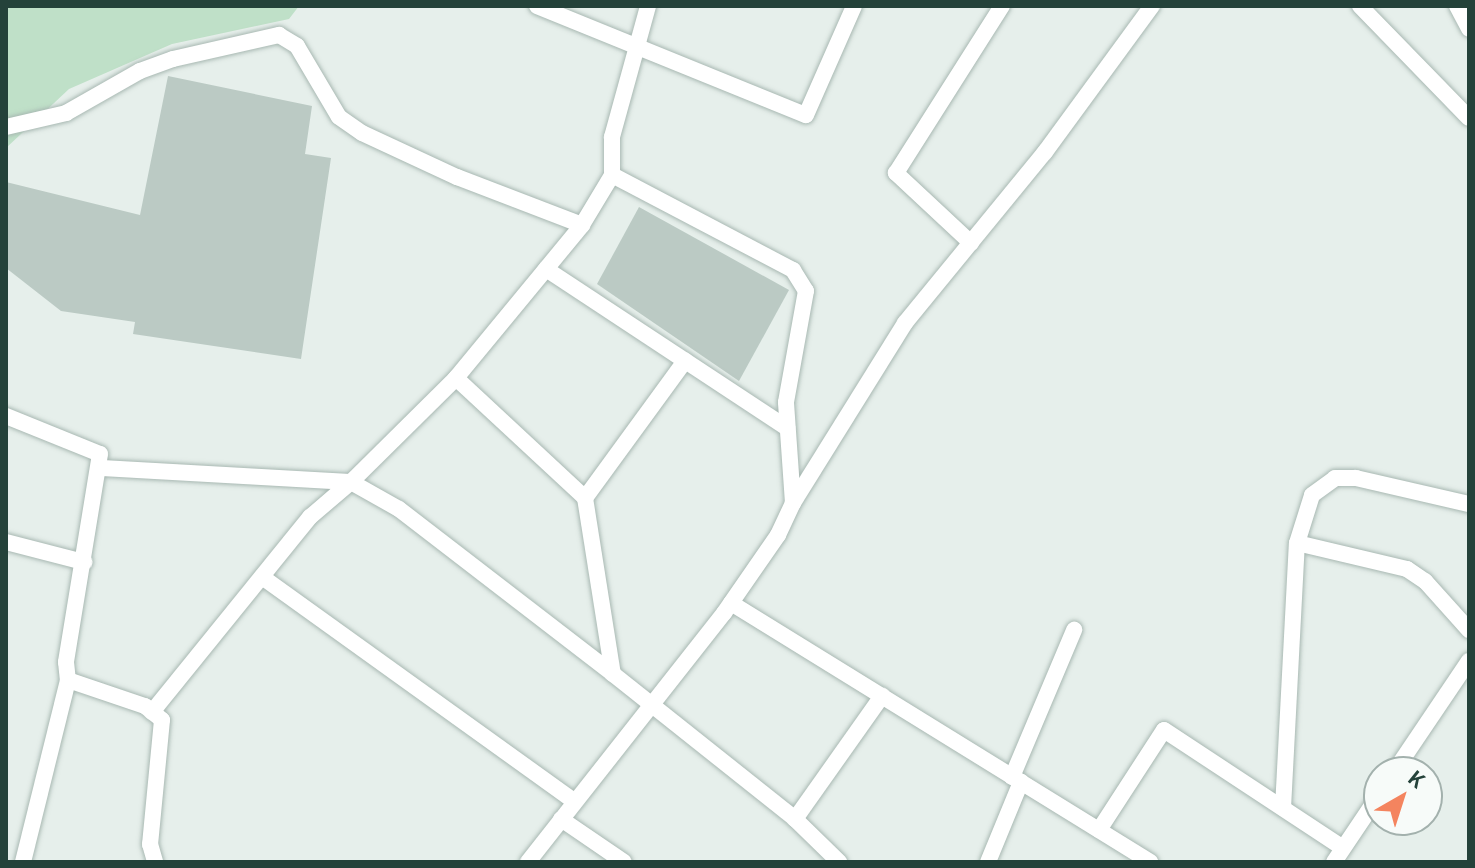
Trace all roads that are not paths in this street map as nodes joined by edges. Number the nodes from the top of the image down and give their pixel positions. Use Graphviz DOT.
graph roads {
  1 [pos="537,6"];
  2 [pos="648,6"];
  3 [pos="854,6"];
  4 [pos="1002,6"];
  5 [pos="1152,6"];
  6 [pos="1360,6"];
  7 [pos="1457,6"];
  8 [pos="1469,29"];
  9 [pos="637,45"];
  10 [pos="1469,118"];
  11 [pos="6,127"];
  12 [pos="612,175"];
  13 [pos="582,225"];
  14 [pos="971,243"];
  15 [pos="546,269"];
  16 [pos="685,361"];
  17 [pos="456,378"];
  18 [pos="6,416"];
  19 [pos="787,428"];
  20 [pos="101,468"];
  21 [pos="351,482"];
  22 [pos="585,498"];
  23 [pos="793,503"];
  24 [pos="1469,504"];
  25 [pos="6,542"];
  26 [pos="1297,543"];
  27 [pos="84,562"];
  28 [pos="262,577"];
  29 [pos="731,603"];
  30 [pos="1074,630"];
  31 [pos="1469,630"];
  32 [pos="1469,661"];
  33 [pos="613,674"];
  34 [pos="68,680"];
  35 [pos="882,696"];
  36 [pos="651,706"];
  37 [pos="152,712"];
  38 [pos="1405,756"];
  39 [pos="1017,779"];
  40 [pos="575,802"];
  41 [pos="1283,808"];
  42 [pos="561,819"];
  43 [pos="795,819"];
  44 [pos="1363,819"];
  45 [pos="1099,830"];
  46 [pos="1339,855"];
  47 [pos="23,862"];
  48 [pos="155,862"];
  49 [pos="528,862"];
  50 [pos="624,862"];
  51 [pos="839,862"];
  52 [pos="988,862"];
  53 [pos="1151,862"];
  1 -- 9 [label="street"];
  2 -- 9 [label="street"];
  3 -- 9 [label="street"];
  4 -- 14 [label="street"];
  5 -- 14 [label="street"];
  6 -- 10 [label="street"];
  7 -- 8 [label="street"];
  9 -- 12 [label="street"];
  11 -- 13 [label="street"];
  12 -- 13 [label="street"];
  12 -- 19 [label="street"];
  13 -- 15 [label="street"];
  14 -- 23 [label="street"];
  15 -- 16 [label="street"];
  15 -- 17 [label="street"];
  16 -- 19 [label="street"];
  16 -- 22 [label="street"];
  17 -- 21 [label="street"];
  17 -- 22 [label="street"];
  18 -- 20 [label="street"];
  19 -- 23 [label="street"];
  20 -- 21 [label="street"];
  20 -- 27 [label="street"];
  21 -- 28 [label="street"];
  21 -- 33 [label="street"];
  22 -- 33 [label="street"];
  23 -- 29 [label="street"];
  24 -- 26 [label="street"];
  25 -- 27 [label="street"];
  26 -- 31 [label="street"];
  26 -- 41 [label="street"];
  27 -- 34 [label="street"];
  28 -- 37 [label="street"];
  28 -- 40 [label="street"];
  29 -- 35 [label="street"];
  29 -- 36 [label="street"];
  30 -- 39 [label="street"];
  32 -- 38 [label="street"];
  33 -- 36 [label="street"];
  34 -- 37 [label="street"];
  34 -- 47 [label="street"];
  35 -- 39 [label="street"];
  35 -- 43 [label="street"];
  36 -- 40 [label="street"];
  36 -- 43 [label="street"];
  37 -- 48 [label="street"];
  39 -- 45 [label="street"];
  39 -- 52 [label="street"];
  40 -- 42 [label="street"];
  41 -- 45 [label="street"];
  41 -- 46 [label="street"];
  42 -- 49 [label="street"];
  42 -- 50 [label="street"];
  43 -- 51 [label="street"];
  44 -- 46 [label="street"];
  45 -- 53 [label="street"];
}
